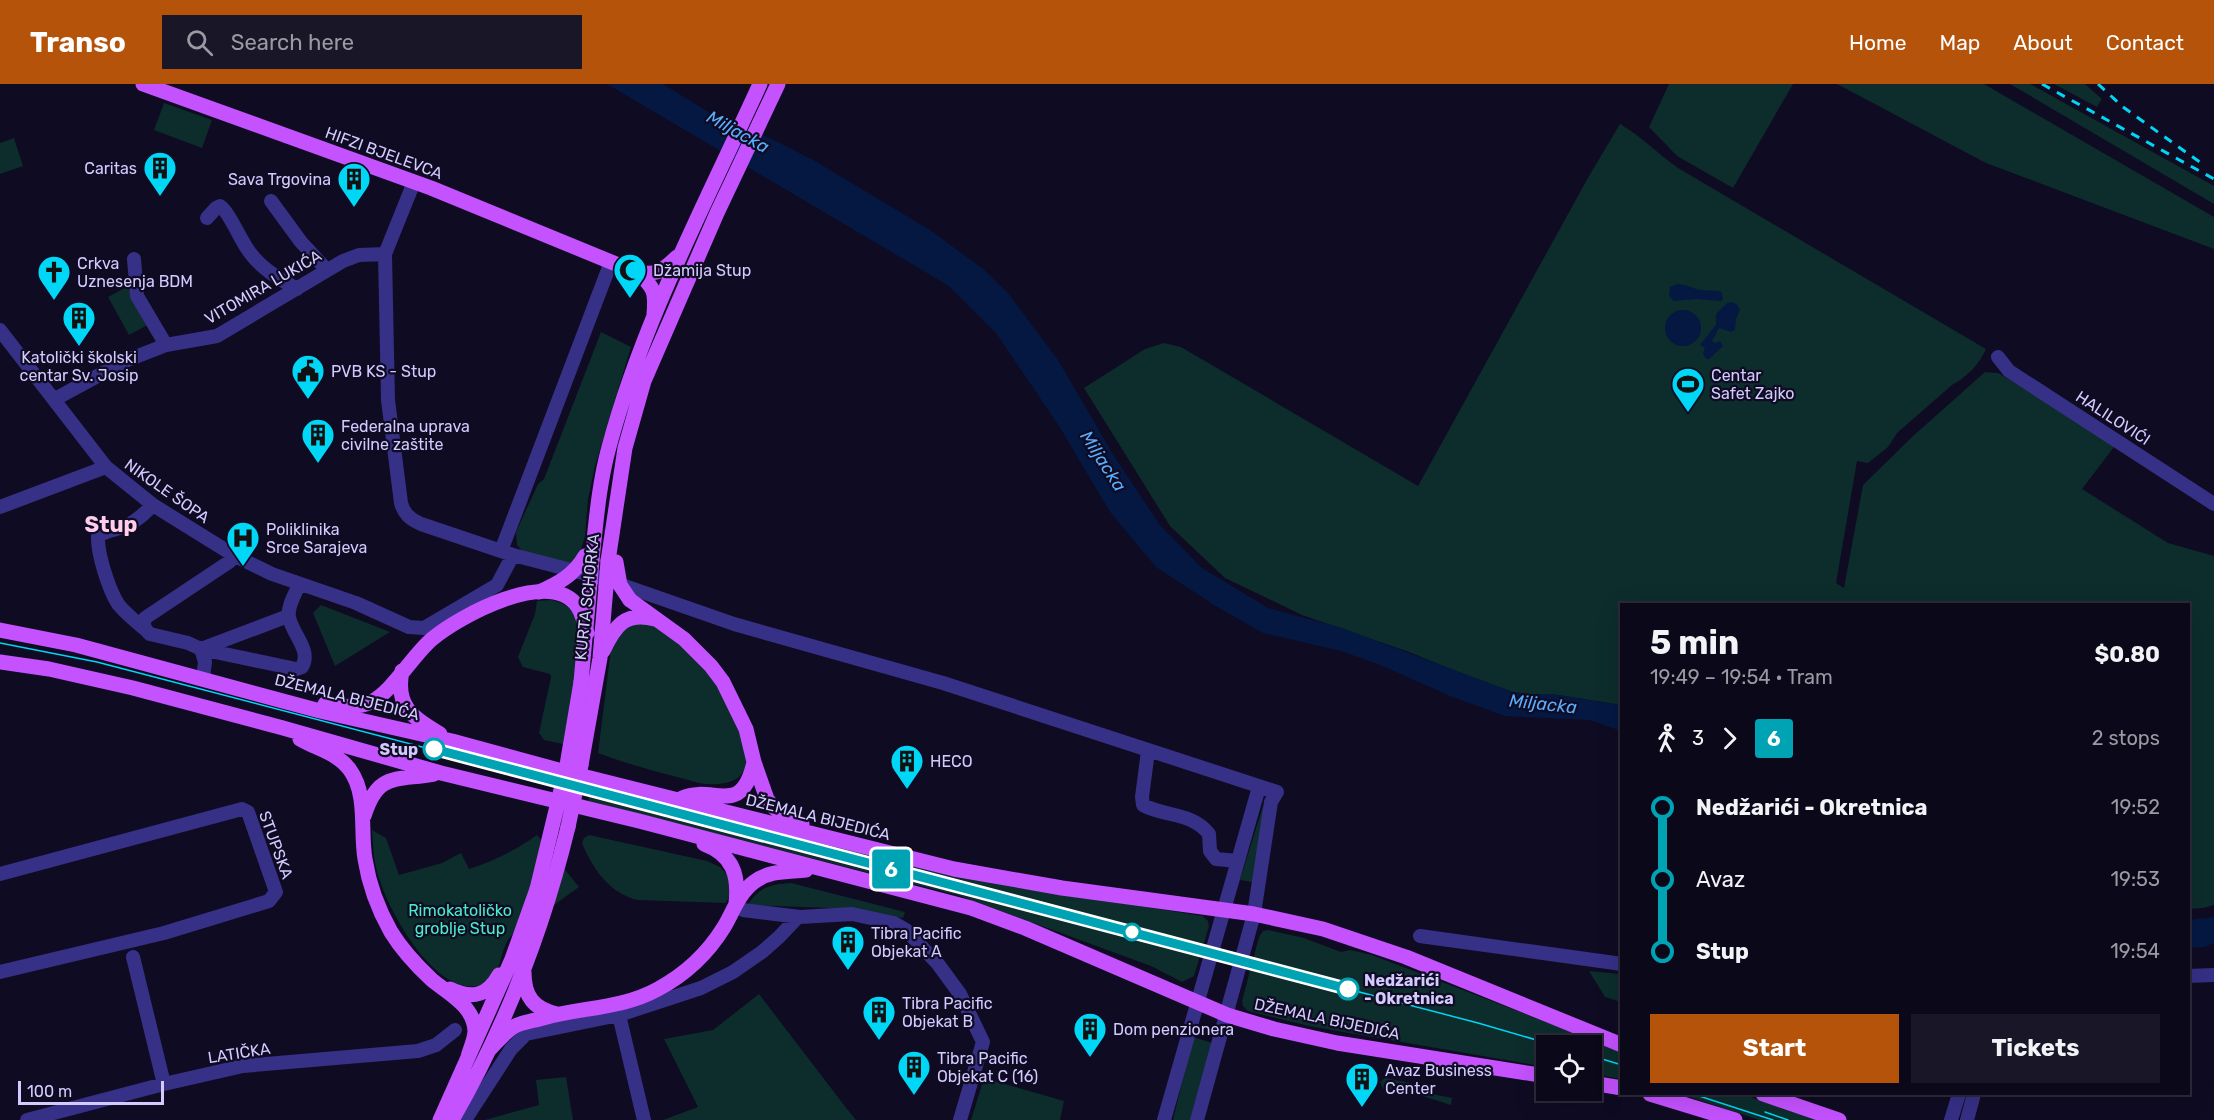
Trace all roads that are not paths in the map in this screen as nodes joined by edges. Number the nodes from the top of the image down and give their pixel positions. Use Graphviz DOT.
graph roads {
  1 [pos="143,84"];
  2 [pos="760,84"];
  3 [pos="778,84"];
  4 [pos="414,182"];
  5 [pos="271,201"];
  6 [pos="207,218"];
  7 [pos="681,253"];
  8 [pos="385,254"];
  9 [pos="134,259"];
  10 [pos="611,262"];
  11 [pos="326,269"];
  12 [pos="638,273"];
  13 [pos="297,289"];
  14 [pos="654,314"];
  15 [pos="0,330"];
  16 [pos="166,345"];
  17 [pos="1998,357"];
  18 [pos="55,399"];
  19 [pos="106,467"];
  20 [pos="2214,504"];
  21 [pos="153,505"];
  22 [pos="0,507"];
  23 [pos="507,553"];
  24 [pos="235,556"];
  25 [pos="611,556"];
  26 [pos="589,558"];
  27 [pos="299,585"];
  28 [pos="539,592"];
  29 [pos="288,616"];
  30 [pos="658,620"];
  31 [pos="0,630"];
  32 [pos="146,630"];
  33 [pos="586,633"];
  34 [pos="201,649"];
  35 [pos="600,658"];
  36 [pos="0,662"];
  37 [pos="402,671"];
  38 [pos="203,678"];
  39 [pos="588,683"];
  40 [pos="281,700"];
  41 [pos="283,728"];
  42 [pos="453,741"];
  43 [pos="1148,751"];
  44 [pos="754,762"];
  45 [pos="441,773"];
  46 [pos="1259,787"];
  47 [pos="677,800"];
  48 [pos="363,818"];
  49 [pos="657,826"];
  50 [pos="819,836"];
  51 [pos="1238,861"];
  52 [pos="820,868"];
  53 [pos="0,874"];
  54 [pos="739,907"];
  55 [pos="1223,909"];
  56 [pos="1254,914"];
  57 [pos="798,916"];
  58 [pos="1420,936"];
  59 [pos="133,957"];
  60 [pos="518,964"];
  61 [pos="1620,964"];
  62 [pos="0,972"];
  63 [pos="2214,975"];
  64 [pos="2190,976"];
  65 [pos="434,981"];
  66 [pos="1197,1002"];
  67 [pos="617,1011"];
  68 [pos="557,1014"];
  69 [pos="1227,1015"];
  70 [pos="455,1029"];
  71 [pos="1620,1044"];
  72 [pos="490,1049"];
  73 [pos="468,1057"];
  74 [pos="1536,1074"];
  75 [pos="164,1084"];
  76 [pos="1602,1085"];
  77 [pos="1620,1088"];
  78 [pos="1653,1095"];
  79 [pos="1766,1095"];
  80 [pos="1959,1095"];
  81 [pos="1974,1095"];
  82 [pos="27,1120"];
  83 [pos="440,1120"];
  84 [pos="452,1120"];
  85 [pos="465,1120"];
  86 [pos="644,1120"];
  87 [pos="960,1120"];
  88 [pos="1164,1120"];
  89 [pos="1197,1120"];
  90 [pos="1736,1120"];
  91 [pos="1839,1120"];
  92 [pos="1951,1120"];
  93 [pos="1966,1120"];
  1 -- 4 [label="main road, HIFZI BJELEVCA"];
  2 -- 7 [label="main road, KURTA SCHORKA"];
  3 -- 25 [label="main road, KURTA SCHORKA"];
  4 -- 8 [label="street"];
  4 -- 10 [label="main road, HIFZI BJELEVCA"];
  5 -- 11 [label="street"];
  6 -- 13 [label="street"];
  7 -- 12 [label="main road"];
  7 -- 14 [label="main road, KURTA SCHORKA"];
  8 -- 11 [label="street, VITOMIRA LUKIĆA"];
  8 -- 23 [label="street"];
  9 -- 16 [label="street"];
  10 -- 12 [label="main road, HIFZI BJELEVCA"];
  10 -- 23 [label="street"];
  11 -- 13 [label="street, VITOMIRA LUKIĆA"];
  12 -- 14 [label="main road"];
  13 -- 16 [label="street, VITOMIRA LUKIĆA"];
  14 -- 26 [label="main road, KURTA SCHORKA"];
  15 -- 18 [label="street, NIKOLE ŠOPA"];
  16 -- 18 [label="street, VITOMIRA LUKIĆA"];
  17 -- 20 [label="street, HALILOVIĆI"];
  18 -- 19 [label="street, NIKOLE ŠOPA"];
  19 -- 21 [label="street, NIKOLE ŠOPA"];
  19 -- 22 [label="street"];
  21 -- 24 [label="street, NIKOLE ŠOPA"];
  21 -- 32 [label="street"];
  23 -- 27 [label="street, NIKOLE ŠOPA"];
  23 -- 43 [label="street"];
  24 -- 27 [label="street, NIKOLE ŠOPA"];
  24 -- 32 [label="street"];
  25 -- 30 [label="main road, bridge"];
  25 -- 35 [label="main road, KURTA SCHORKA, bridge"];
  26 -- 28 [label="main road, bridge"];
  26 -- 33 [label="main road, KURTA SCHORKA, bridge"];
  27 -- 29 [label="street"];
  28 -- 33 [label="main road"];
  28 -- 37 [label="main road"];
  29 -- 34 [label="street"];
  29 -- 34 [label="street"];
  30 -- 35 [label="main road"];
  30 -- 44 [label="main road"];
  31 -- 38 [label="main road, DŽEMALA BIJEDIĆA"];
  32 -- 34 [label="street"];
  33 -- 39 [label="main road, KURTA SCHORKA"];
  34 -- 38 [label="street"];
  35 -- 39 [label="main road, KURTA SCHORKA"];
  36 -- 41 [label="main road, DŽEMALA BIJEDIĆA"];
  37 -- 40 [label="main road"];
  37 -- 42 [label="main road"];
  38 -- 40 [label="main road, DŽEMALA BIJEDIĆA"];
  39 -- 60 [label="main road, KURTA SCHORKA, bridge"];
  40 -- 42 [label="main road, DŽEMALA BIJEDIĆA"];
  41 -- 45 [label="main road, DŽEMALA BIJEDIĆA"];
  41 -- 48 [label="main road"];
  42 -- 47 [label="main road, DŽEMALA BIJEDIĆA"];
  43 -- 46 [label="street"];
  43 -- 51 [label="street"];
  44 -- 47 [label="main road"];
  44 -- 50 [label="main road"];
  45 -- 48 [label="main road"];
  45 -- 49 [label="main road, DŽEMALA BIJEDIĆA"];
  46 -- 51 [label="street"];
  46 -- 56 [label="street"];
  47 -- 50 [label="main road, DŽEMALA BIJEDIĆA"];
  48 -- 65 [label="main road"];
  49 -- 52 [label="main road, DŽEMALA BIJEDIĆA"];
  49 -- 54 [label="main road"];
  50 -- 55 [label="main road, DŽEMALA BIJEDIĆA"];
  51 -- 55 [label="street"];
  52 -- 54 [label="main road"];
  52 -- 66 [label="main road, DŽEMALA BIJEDIĆA"];
  53 -- 62 [label="street, STUPSKA"];
  54 -- 57 [label="street"];
  54 -- 67 [label="main road"];
  55 -- 56 [label="main road, DŽEMALA BIJEDIĆA"];
  55 -- 66 [label="street"];
  56 -- 69 [label="street"];
  56 -- 71 [label="main road, DŽEMALA BIJEDIĆA"];
  57 -- 67 [label="street"];
  57 -- 87 [label="street"];
  58 -- 61 [label="street"];
  59 -- 75 [label="street"];
  60 -- 65 [label="main road"];
  60 -- 68 [label="main road"];
  60 -- 72 [label="main road, KURTA SCHORKA"];
  60 -- 73 [label="main road, KURTA SCHORKA"];
  63 -- 64 [label="street"];
  65 -- 73 [label="main road"];
  66 -- 69 [label="main road, DŽEMALA BIJEDIĆA"];
  66 -- 88 [label="street"];
  67 -- 68 [label="main road"];
  67 -- 85 [label="street"];
  67 -- 86 [label="street"];
  68 -- 72 [label="main road"];
  69 -- 74 [label="main road, DŽEMALA BIJEDIĆA"];
  69 -- 89 [label="street"];
  70 -- 75 [label="street, LATIČKA"];
  72 -- 84 [label="main road, KURTA SCHORKA"];
  73 -- 83 [label="main road, KURTA SCHORKA"];
  75 -- 82 [label="street, LATIČKA"];
  76 -- 77 [label="main road"];
  78 -- 90 [label="main road"];
  79 -- 91 [label="main road"];
  80 -- 92 [label="street"];
  81 -- 93 [label="street"];
}
